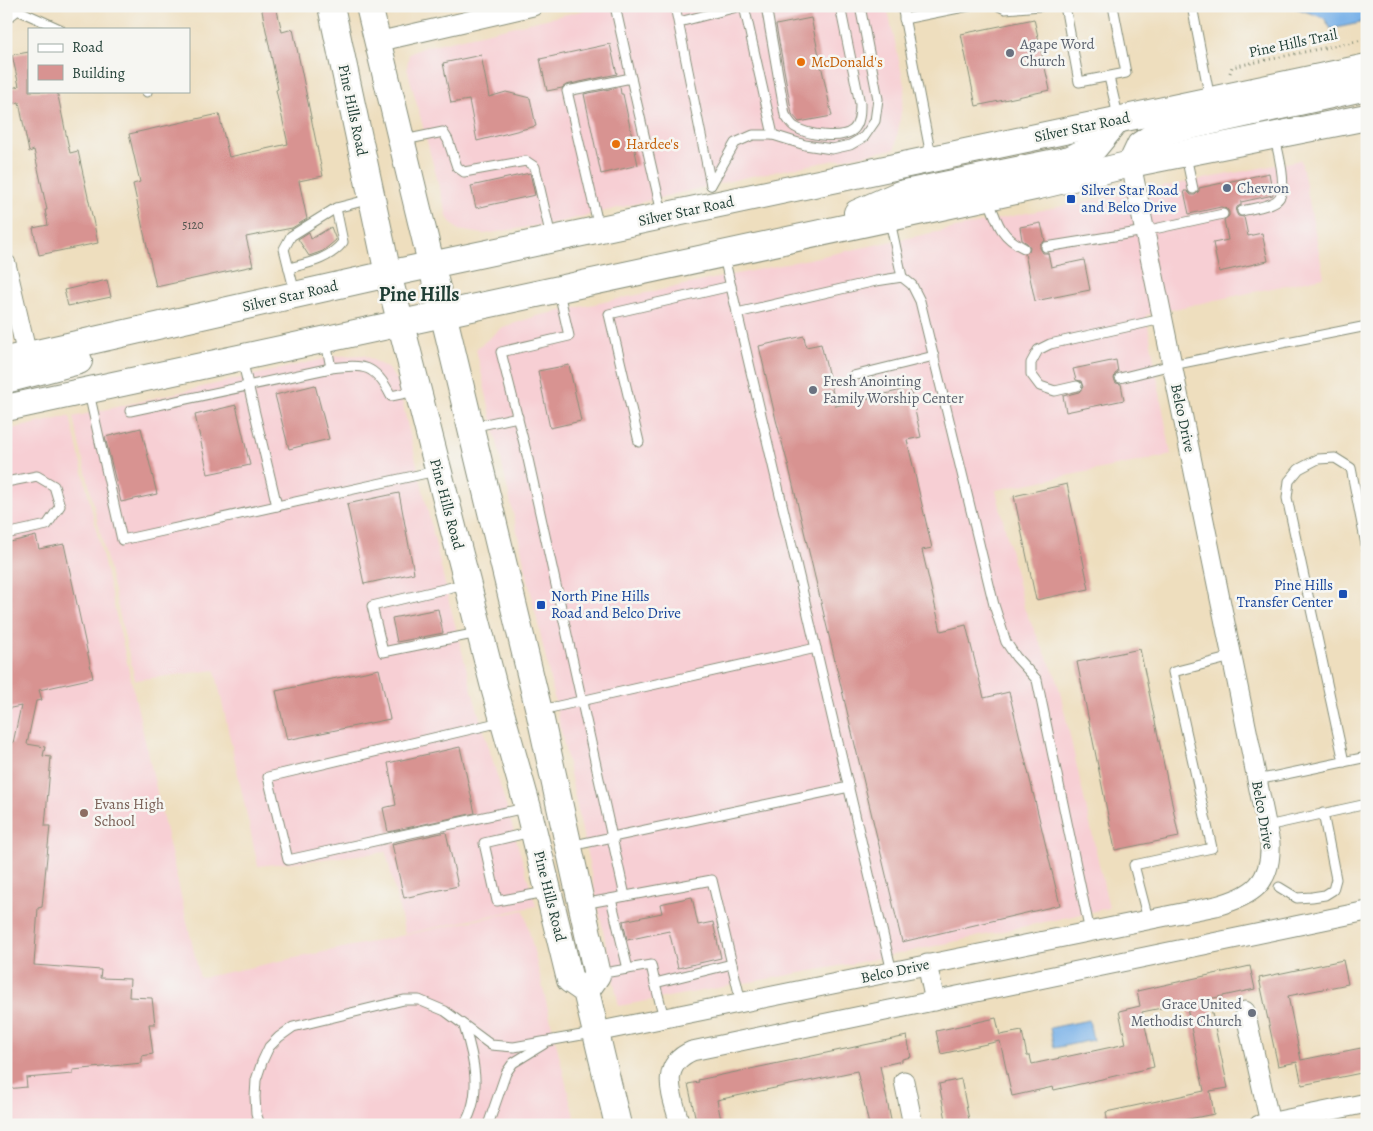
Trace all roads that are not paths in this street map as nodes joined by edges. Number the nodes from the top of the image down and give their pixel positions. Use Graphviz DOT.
graph roads {
  1 [pos="331,6"];
  2 [pos="369,6"];
  3 [pos="534,6"];
  4 [pos="615,6"];
  5 [pos="676,6"];
  6 [pos="743,6"];
  7 [pos="766,6"];
  8 [pos="840,6"];
  9 [pos="860,6"];
  10 [pos="902,6"];
  11 [pos="968,6"];
  12 [pos="999,6"];
  13 [pos="1041,6"];
  14 [pos="1065,6"];
  15 [pos="1113,6"];
  16 [pos="1192,6"];
  17 [pos="11,9"];
  18 [pos="513,9"];
  19 [pos="904,18"];
  20 [pos="679,22"];
  21 [pos="58,28"];
  22 [pos="377,42"];
  23 [pos="1367,67"];
  24 [pos="1109,76"];
  25 [pos="631,78"];
  26 [pos="1367,87"];
  27 [pos="1360,116"];
  28 [pos="1118,119"];
  29 [pos="1217,121"];
  30 [pos="773,136"];
  31 [pos="1275,136"];
  32 [pos="401,141"];
  33 [pos="1185,153"];
  34 [pos="931,159"];
  35 [pos="1131,164"];
  36 [pos="1193,189"];
  37 [pos="713,195"];
  38 [pos="988,196"];
  39 [pos="371,199"];
  40 [pos="336,208"];
  41 [pos="1242,210"];
  42 [pos="1223,214"];
  43 [pos="662,216"];
  44 [pos="889,218"];
  45 [pos="599,230"];
  46 [pos="1144,231"];
  47 [pos="799,237"];
  48 [pos="552,240"];
  49 [pos="1024,248"];
  50 [pos="1046,248"];
  51 [pos="723,254"];
  52 [pos="6,264"];
  53 [pos="430,265"];
  54 [pos="289,268"];
  55 [pos="388,274"];
  56 [pos="902,277"];
  57 [pos="731,286"];
  58 [pos="558,289"];
  59 [pos="296,295"];
  60 [pos="250,305"];
  61 [pos="737,313"];
  62 [pos="443,314"];
  63 [pos="1162,319"];
  64 [pos="401,322"];
  65 [pos="1367,326"];
  66 [pos="325,338"];
  67 [pos="242,356"];
  68 [pos="934,356"];
  69 [pos="16,358"];
  70 [pos="1172,366"];
  71 [pos="331,368"];
  72 [pos="853,376"];
  73 [pos="1120,378"];
  74 [pos="6,380"];
  75 [pos="249,386"];
  76 [pos="1077,386"];
  77 [pos="88,390"];
  78 [pos="418,391"];
  79 [pos="6,408"];
  80 [pos="130,411"];
  81 [pos="518,417"];
  82 [pos="470,428"];
  83 [pos="639,442"];
  84 [pos="439,470"];
  85 [pos="6,482"];
  86 [pos="277,506"];
  87 [pos="6,534"];
  88 [pos="1367,550"];
  89 [pos="468,583"];
  90 [pos="481,633"];
  91 [pos="816,648"];
  92 [pos="1232,657"];
  93 [pos="582,701"];
  94 [pos="538,711"];
  95 [pos="504,721"];
  96 [pos="1367,757"];
  97 [pos="1344,762"];
  98 [pos="1257,780"];
  99 [pos="849,787"];
  100 [pos="1367,804"];
  101 [pos="1323,814"];
  102 [pos="531,820"];
  103 [pos="1266,826"];
  104 [pos="613,837"];
  105 [pos="568,846"];
  106 [pos="1279,887"];
  107 [pos="550,892"];
  108 [pos="625,896"];
  109 [pos="611,899"];
  110 [pos="582,904"];
  111 [pos="1367,911"];
  112 [pos="1148,919"];
  113 [pos="1090,932"];
  114 [pos="732,964"];
  115 [pos="927,964"];
  116 [pos="628,969"];
  117 [pos="892,972"];
  118 [pos="592,983"];
  119 [pos="655,983"];
  120 [pos="935,1001"];
  121 [pos="741,1002"];
  122 [pos="1245,1011"];
  123 [pos="664,1018"];
  124 [pos="463,1024"];
  125 [pos="596,1032"];
  126 [pos="546,1042"];
  127 [pos="904,1081"];
  128 [pos="1367,1103"];
  129 [pos="1264,1124"];
  130 [pos="260,1125"];
  131 [pos="464,1125"];
  132 [pos="488,1125"];
  133 [pos="618,1125"];
  134 [pos="680,1125"];
  135 [pos="913,1125"];
  1 -- 39 [label="main road, Pine Hills Road"];
  2 -- 22 [label="main road, Pine Hills Road"];
  3 -- 18 [label="street"];
  4 -- 25 [label="lane"];
  5 -- 20 [label="lane"];
  6 -- 20 [label="lane"];
  6 -- 30 [label="lane"];
  7 -- 8 [label="lane"];
  9 -- 30 [label="lane"];
  10 -- 19 [label="lane"];
  11 -- 19 [label="lane"];
  12 -- 13 [label="lane"];
  14 -- 24 [label="lane"];
  15 -- 24 [label="lane"];
  16 -- 29 [label="lane"];
  17 -- 21 [label="lane"];
  18 -- 22 [label="street"];
  19 -- 34 [label="lane"];
  20 -- 37 [label="lane"];
  22 -- 32 [label="main road, Pine Hills Road"];
  23 -- 29 [label="main road, Silver Star Road"];
  24 -- 28 [label="lane"];
  25 -- 43 [label="lane"];
  25 -- 45 [label="lane"];
  26 -- 29 [label="main road"];
  27 -- 31 [label="main road, Silver Star Road"];
  28 -- 29 [label="main road, Silver Star Road"];
  28 -- 34 [label="main road, Silver Star Road"];
  28 -- 47 [label="main road"];
  29 -- 31 [label="main road, Silver Star Road"];
  29 -- 33 [label="main road, Silver Star Road"];
  29 -- 35 [label="main road"];
  30 -- 37 [label="lane"];
  31 -- 41 [label="lane"];
  32 -- 48 [label="lane"];
  32 -- 53 [label="main road, Pine Hills Road"];
  33 -- 35 [label="main road, Silver Star Road"];
  33 -- 36 [label="lane"];
  34 -- 37 [label="main road, Silver Star Road"];
  35 -- 38 [label="main road, Silver Star Road"];
  35 -- 46 [label="street, Belco Drive"];
  37 -- 43 [label="main road, Silver Star Road"];
  38 -- 44 [label="main road, Silver Star Road"];
  38 -- 49 [label="lane"];
  39 -- 40 [label="lane"];
  39 -- 55 [label="main road, Pine Hills Road"];
  40 -- 54 [label="lane"];
  40 -- 54 [label="lane"];
  42 -- 46 [label="lane"];
  43 -- 45 [label="main road, Silver Star Road"];
  44 -- 47 [label="main road, Silver Star Road"];
  44 -- 56 [label="lane"];
  45 -- 48 [label="main road, Silver Star Road"];
  46 -- 50 [label="lane"];
  46 -- 63 [label="street, Belco Drive"];
  47 -- 51 [label="main road, Silver Star Road"];
  48 -- 53 [label="main road, Silver Star Road"];
  51 -- 57 [label="lane"];
  51 -- 58 [label="main road, Silver Star Road"];
  52 -- 69 [label="street"];
  53 -- 55 [label="main road, Silver Star Road"];
  53 -- 62 [label="main road, Pine Hills Road"];
  54 -- 59 [label="lane"];
  55 -- 59 [label="main road, Silver Star Road"];
  55 -- 64 [label="main road, Pine Hills Road"];
  56 -- 61 [label="lane"];
  56 -- 68 [label="lane"];
  57 -- 61 [label="lane"];
  57 -- 83 [label="lane"];
  58 -- 62 [label="main road, Silver Star Road"];
  58 -- 81 [label="lane"];
  59 -- 60 [label="main road, Silver Star Road"];
  60 -- 69 [label="main road, Silver Star Road"];
  60 -- 74 [label="main road"];
  61 -- 91 [label="lane"];
  62 -- 64 [label="main road, Silver Star Road"];
  62 -- 82 [label="main road, Pine Hills Road"];
  63 -- 70 [label="street, Belco Drive"];
  63 -- 76 [label="lane"];
  64 -- 66 [label="main road, Silver Star Road"];
  64 -- 78 [label="main road, Pine Hills Road"];
  65 -- 70 [label="lane"];
  66 -- 67 [label="main road, Silver Star Road"];
  66 -- 71 [label="lane"];
  67 -- 75 [label="lane"];
  67 -- 77 [label="main road, Silver Star Road"];
  68 -- 72 [label="lane"];
  68 -- 113 [label="lane"];
  70 -- 73 [label="lane"];
  70 -- 92 [label="street, Belco Drive"];
  71 -- 75 [label="lane"];
  71 -- 78 [label="lane"];
  75 -- 80 [label="lane"];
  75 -- 86 [label="lane"];
  77 -- 79 [label="main road, Silver Star Road"];
  77 -- 86 [label="lane"];
  78 -- 84 [label="main road, Pine Hills Road"];
  81 -- 82 [label="lane"];
  81 -- 93 [label="lane"];
  82 -- 94 [label="main road, Pine Hills Road"];
  84 -- 86 [label="lane"];
  84 -- 89 [label="main road, Pine Hills Road"];
  85 -- 87 [label="lane"];
  88 -- 97 [label="lane"];
  89 -- 90 [label="main road, Pine Hills Road"];
  89 -- 90 [label="lane"];
  90 -- 95 [label="main road, Pine Hills Road"];
  91 -- 93 [label="lane"];
  91 -- 99 [label="lane"];
  92 -- 98 [label="street, Belco Drive"];
  92 -- 112 [label="lane"];
  93 -- 94 [label="lane"];
  93 -- 104 [label="lane"];
  94 -- 105 [label="main road, Pine Hills Road"];
  95 -- 102 [label="main road, Pine Hills Road"];
  95 -- 102 [label="lane"];
  96 -- 97 [label="lane"];
  97 -- 98 [label="lane"];
  98 -- 103 [label="street, Belco Drive"];
  99 -- 104 [label="lane"];
  99 -- 117 [label="lane"];
  100 -- 101 [label="lane"];
  101 -- 103 [label="lane"];
  101 -- 106 [label="lane"];
  102 -- 107 [label="main road, Pine Hills Road"];
  102 -- 107 [label="lane"];
  103 -- 112 [label="street, Belco Drive"];
  104 -- 105 [label="lane"];
  104 -- 108 [label="lane"];
  105 -- 110 [label="main road, Pine Hills Road"];
  107 -- 118 [label="main road, Pine Hills Road"];
  108 -- 109 [label="lane"];
  108 -- 114 [label="lane"];
  109 -- 110 [label="lane"];
  109 -- 116 [label="lane"];
  110 -- 118 [label="main road, Pine Hills Road"];
  111 -- 120 [label="street"];
  112 -- 113 [label="street, Belco Drive"];
  113 -- 115 [label="street, Belco Drive"];
  114 -- 119 [label="lane"];
  114 -- 121 [label="lane"];
  115 -- 117 [label="street, Belco Drive"];
  115 -- 120 [label="street"];
  116 -- 118 [label="lane"];
  116 -- 119 [label="lane"];
  117 -- 121 [label="street, Belco Drive"];
  118 -- 125 [label="main road, Pine Hills Road"];
  119 -- 123 [label="lane"];
  120 -- 134 [label="street"];
  121 -- 123 [label="street, Belco Drive"];
  122 -- 129 [label="street"];
  123 -- 125 [label="street, Belco Drive"];
  124 -- 126 [label="lane"];
  124 -- 130 [label="lane"];
  124 -- 131 [label="lane"];
  125 -- 126 [label="lane"];
  125 -- 133 [label="main road, Pine Hills Road"];
  126 -- 132 [label="lane"];
  127 -- 135 [label="street"];
  128 -- 129 [label="street"];
}
